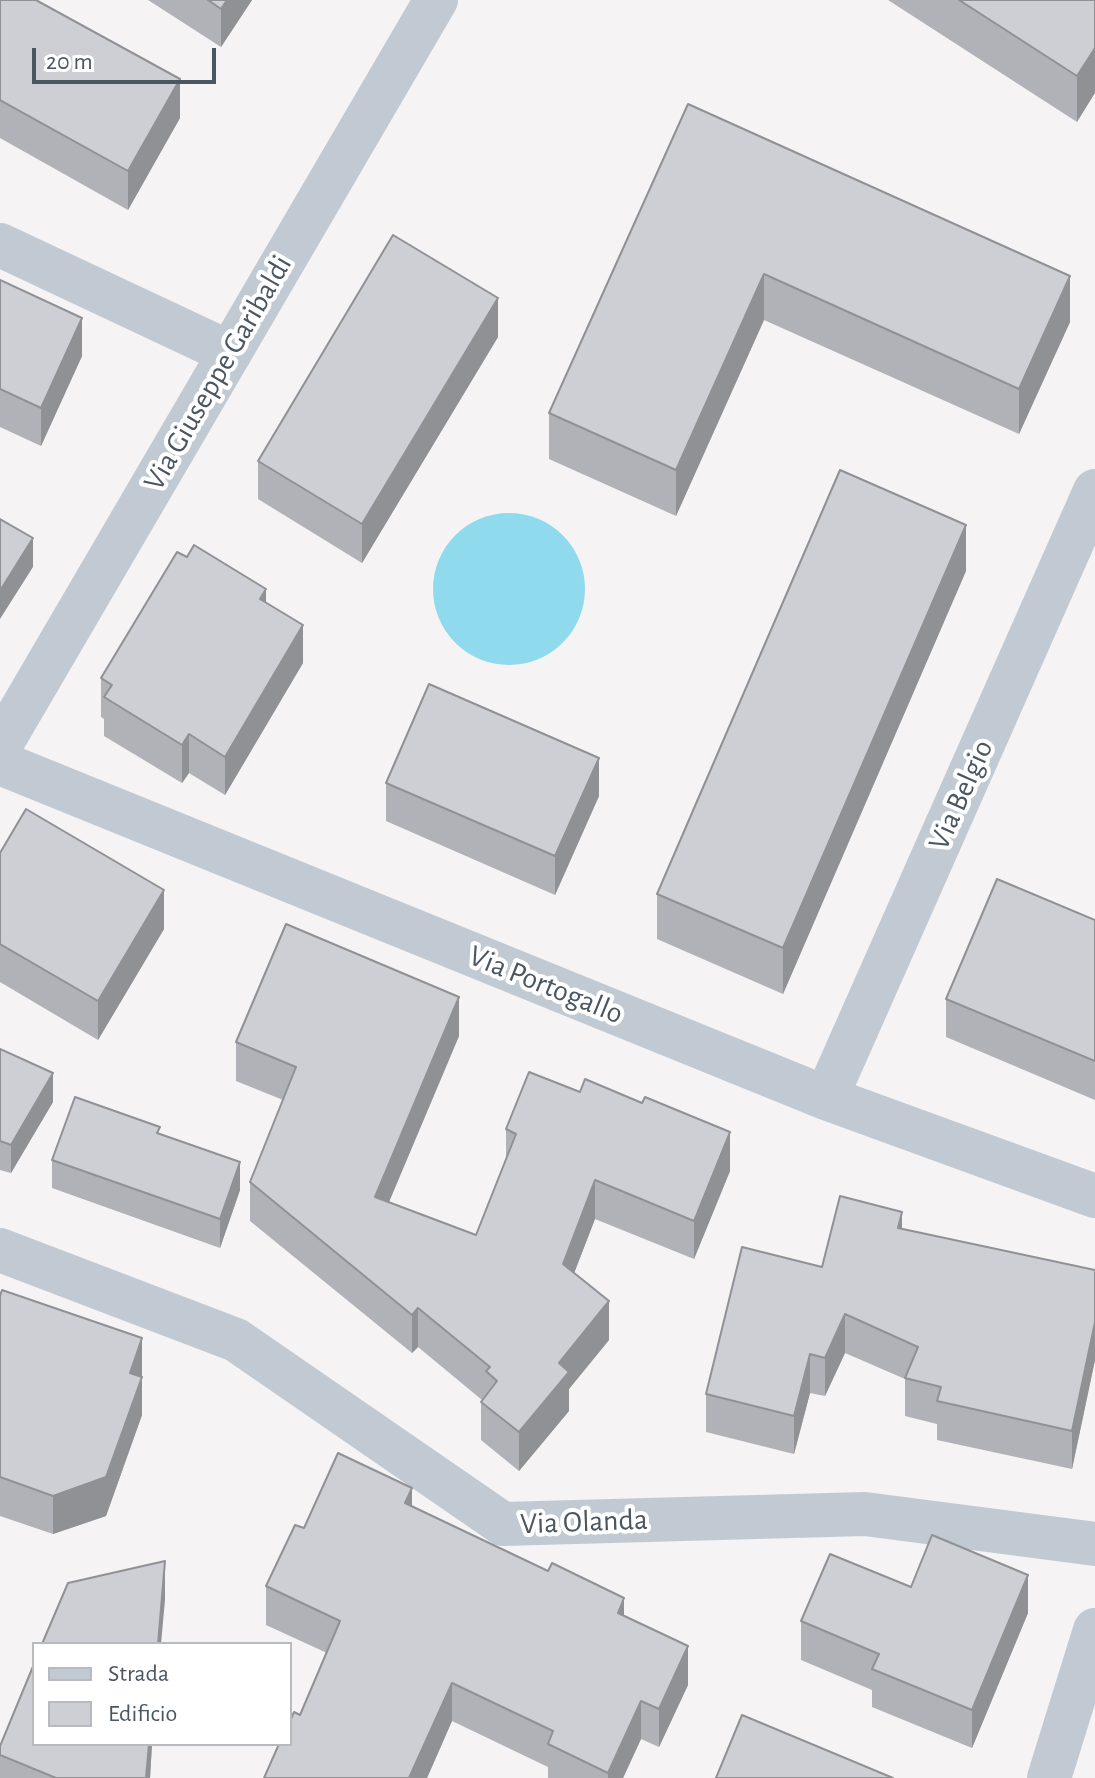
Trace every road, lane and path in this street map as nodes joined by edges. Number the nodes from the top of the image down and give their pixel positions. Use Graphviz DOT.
graph roads {
  1 [pos="436,0"];
  2 [pos="0,245"];
  3 [pos="230,353"];
  4 [pos="1095,491"];
  5 [pos="0,746"];
  6 [pos="0,763"];
  7 [pos="826,1098"];
  8 [pos="1095,1196"];
  9 [pos="0,1250"];
  10 [pos="1095,1544"];
  11 [pos="1095,1630"];
  12 [pos="1049,1778"];
  1 -- 3 [label="street, Via Giuseppe Garibaldi"];
  2 -- 3 [label="street"];
  3 -- 5 [label="street, Via Giuseppe Garibaldi"];
  4 -- 7 [label="street, Via Belgio"];
  6 -- 7 [label="street, Via Portogallo"];
  7 -- 8 [label="street, Via Portogallo"];
  9 -- 10 [label="street, Via Olanda"];
  11 -- 12 [label="street"];
}
